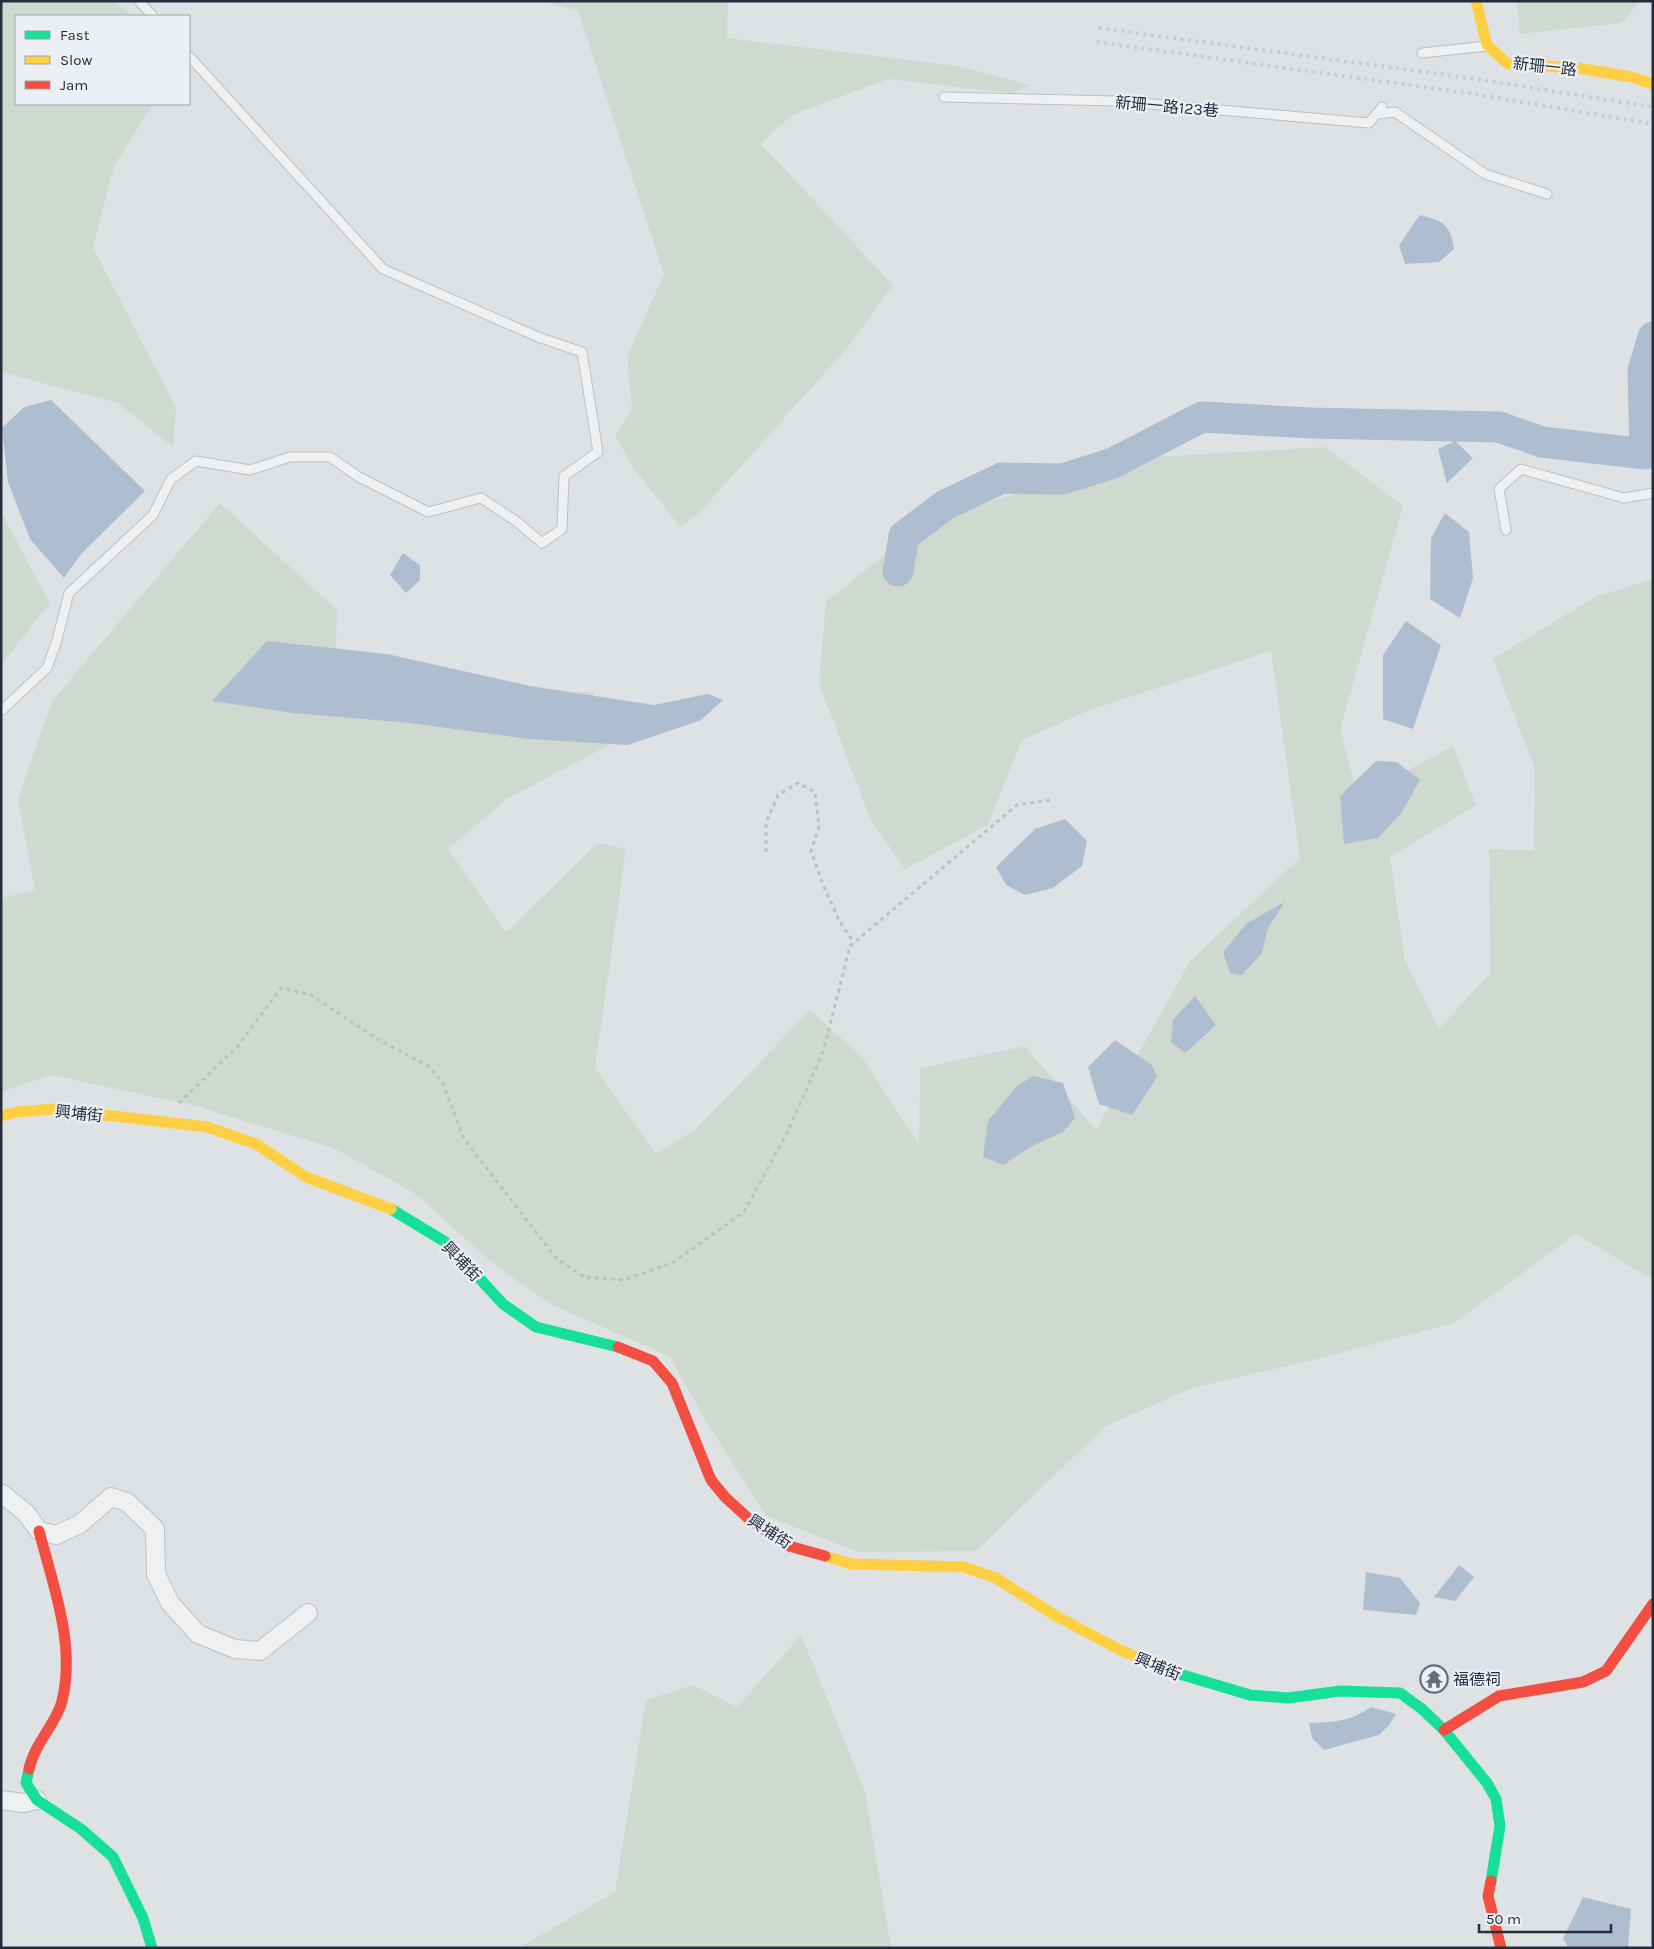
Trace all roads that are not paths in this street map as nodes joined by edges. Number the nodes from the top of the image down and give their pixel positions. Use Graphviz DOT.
graph roads {
  1 [pos="139,1"];
  2 [pos="1476,1"];
  3 [pos="152,15"];
  4 [pos="1487,46"];
  5 [pos="1422,54"];
  6 [pos="190,57"];
  7 [pos="1653,84"];
  8 [pos="944,97"];
  9 [pos="1547,194"];
  10 [pos="1653,493"];
  11 [pos="1506,530"];
  12 [pos="1,711"];
  13 [pos="1,1116"];
  14 [pos="1,1493"];
  15 [pos="39,1531"];
  16 [pos="1653,1604"];
  17 [pos="308,1613"];
  18 [pos="1444,1730"];
  19 [pos="1,1800"];
  20 [pos="37,1800"];
  21 [pos="152,1948"];
  22 [pos="1501,1948"];
  1 -- 3 [label="lane"];
  2 -- 4 [label="street"];
  4 -- 5 [label="lane"];
  4 -- 7 [label="street, 新珊一路"];
  6 -- 12 [label="lane"];
  8 -- 9 [label="lane, 新珊一路123巷"];
  10 -- 11 [label="lane"];
  13 -- 18 [label="street, 興埔街"];
  14 -- 15 [label="street"];
  15 -- 17 [label="street"];
  15 -- 20 [label="street"];
  16 -- 18 [label="street"];
  18 -- 22 [label="street, 興埔街"];
  19 -- 20 [label="street"];
  20 -- 21 [label="street"];
}
